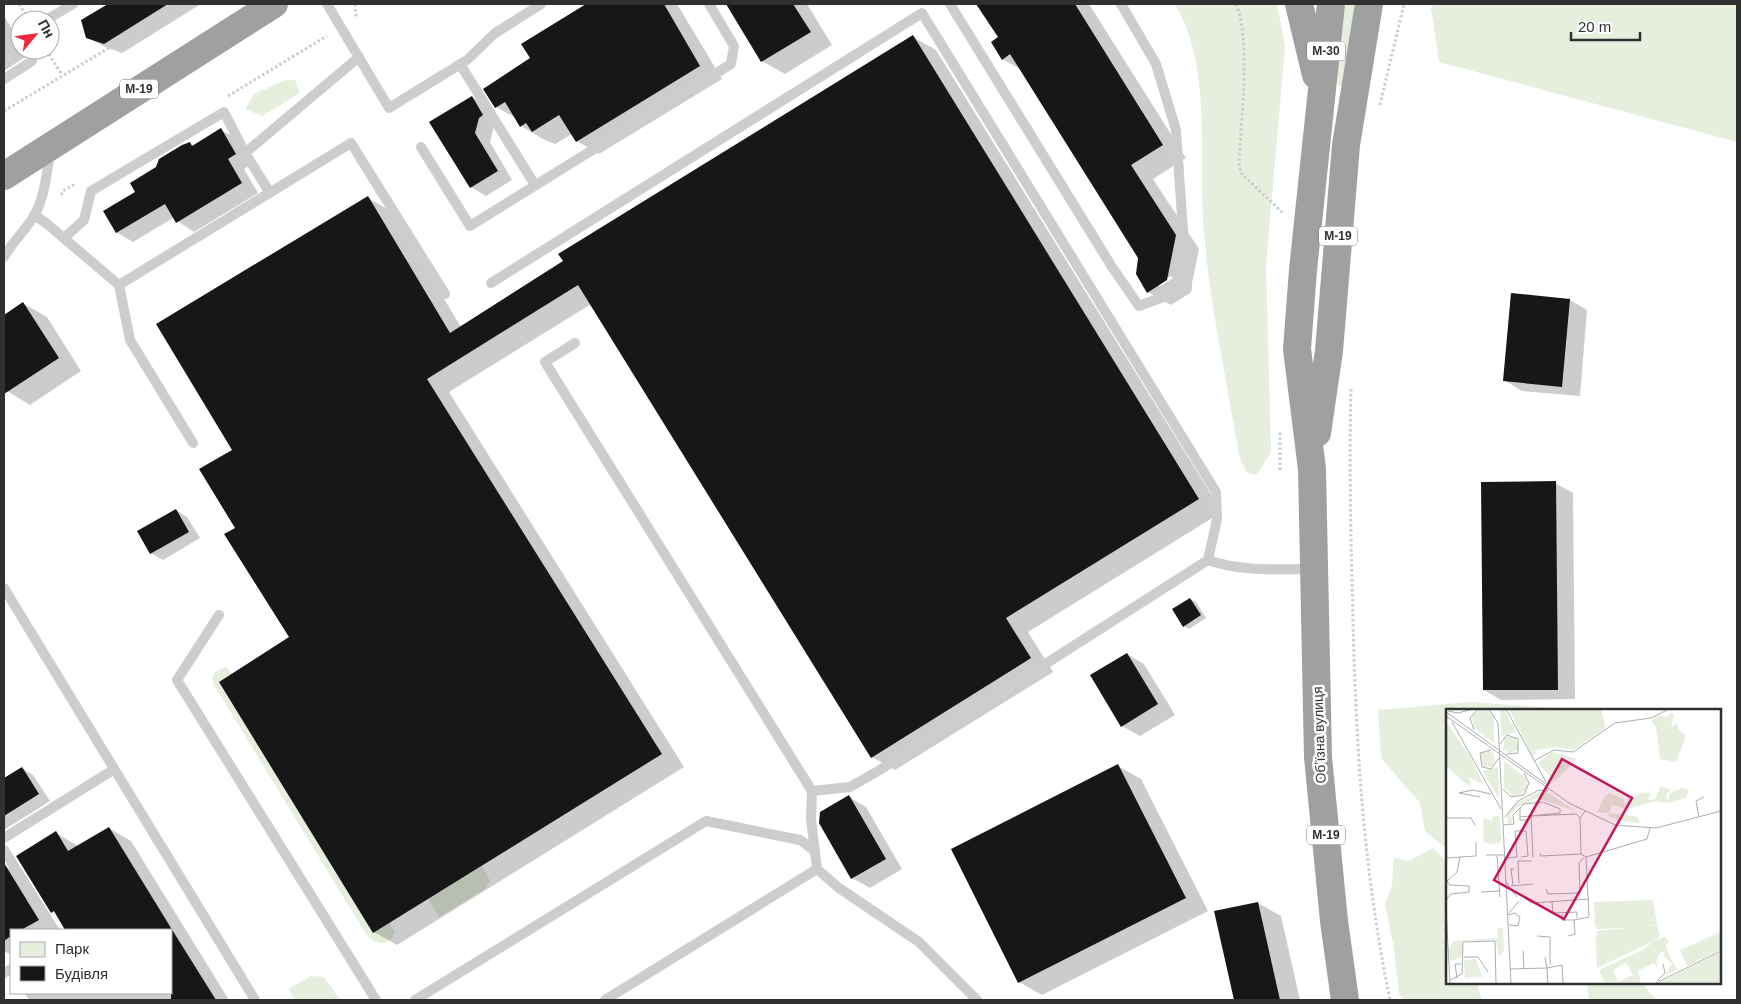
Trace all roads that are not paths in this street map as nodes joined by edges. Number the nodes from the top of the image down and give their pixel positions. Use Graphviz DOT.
graph roads {
  1 [pos="73,4"];
  2 [pos="274,4"];
  3 [pos="327,4"];
  4 [pos="541,4"];
  5 [pos="709,4"];
  6 [pos="950,4"];
  7 [pos="1121,4"];
  8 [pos="1299,4"];
  9 [pos="1331,4"];
  10 [pos="1369,4"];
  11 [pos="1379,4"];
  12 [pos="60,12"];
  13 [pos="1363,40"];
  14 [pos="359,58"];
  15 [pos="32,60"];
  16 [pos="460,64"];
  17 [pos="4,79"];
  18 [pos="1320,99"];
  19 [pos="50,147"];
  20 [pos="421,147"];
  21 [pos="245,153"];
  22 [pos="4,176"];
  23 [pos="536,185"];
  24 [pos="270,193"];
  25 [pos="34,215"];
  26 [pos="64,238"];
  27 [pos="4,258"];
  28 [pos="491,284"];
  29 [pos="119,285"];
  30 [pos="445,294"];
  31 [pos="575,343"];
  32 [pos="193,443"];
  33 [pos="1312,469"];
  34 [pos="1208,560"];
  35 [pos="1313,569"];
  36 [pos="4,588"];
  37 [pos="219,615"];
  38 [pos="113,770"];
  39 [pos="812,792"];
  40 [pos="4,838"];
  41 [pos="4,850"];
  42 [pos="815,851"];
  43 [pos="817,868"];
  44 [pos="53,929"];
  45 [pos="255,1000"];
  46 [pos="376,1000"];
  47 [pos="415,1000"];
  48 [pos="605,1000"];
  49 [pos="977,1000"];
  50 [pos="1346,1000"];
  1 -- 12 [label="lane"];
  2 -- 19 [label="highway, М-19"];
  3 -- 14 [label="lane"];
  4 -- 16 [label="lane"];
  5 -- 23 [label="lane"];
  6 -- 7 [label="lane"];
  8 -- 18 [label="highway, М-19"];
  9 -- 18 [label="highway, М-30"];
  10 -- 13 [label="highway, М-19"];
  11 -- 13 [label="highway"];
  13 -- 33 [label="highway, М-19"];
  14 -- 16 [label="lane"];
  14 -- 21 [label="lane"];
  15 -- 17 [label="lane"];
  16 -- 23 [label="lane"];
  18 -- 33 [label="highway, М-19"];
  19 -- 22 [label="highway, М-19"];
  19 -- 25 [label="lane"];
  20 -- 23 [label="lane"];
  21 -- 24 [label="lane"];
  21 -- 26 [label="lane"];
  24 -- 29 [label="lane"];
  24 -- 30 [label="lane"];
  25 -- 26 [label="lane"];
  25 -- 27 [label="lane"];
  26 -- 29 [label="lane"];
  28 -- 34 [label="lane"];
  29 -- 32 [label="lane"];
  31 -- 39 [label="lane"];
  33 -- 35 [label="highway, Обʼїзна вулиця / М-19"];
  34 -- 35 [label="lane"];
  34 -- 39 [label="lane"];
  35 -- 50 [label="highway, Обʼїзна вулиця / М-19"];
  36 -- 38 [label="lane"];
  37 -- 46 [label="lane"];
  38 -- 40 [label="lane"];
  38 -- 45 [label="lane"];
  39 -- 42 [label="lane"];
  41 -- 44 [label="lane"];
  42 -- 43 [label="lane"];
  42 -- 47 [label="lane"];
  43 -- 48 [label="lane"];
  43 -- 49 [label="lane"];
}
